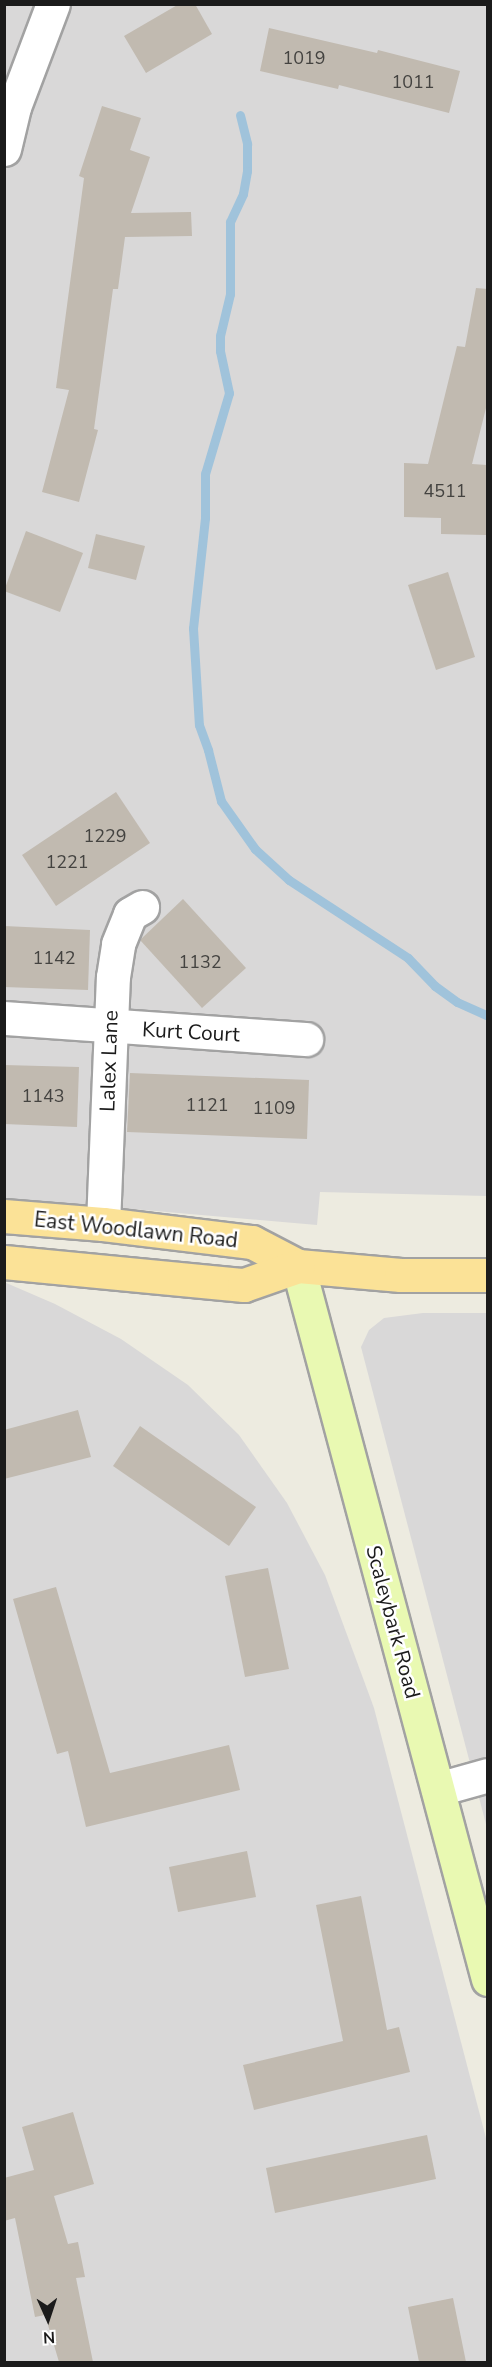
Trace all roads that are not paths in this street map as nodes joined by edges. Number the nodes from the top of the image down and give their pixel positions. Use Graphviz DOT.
graph roads {
  1 [pos="53,4"];
  2 [pos="4,149"];
  3 [pos="142,907"];
  4 [pos="4,1018"];
  5 [pos="110,1027"];
  6 [pos="306,1039"];
  7 [pos="4,1216"];
  8 [pos="103,1224"];
  9 [pos="4,1262"];
  10 [pos="298,1266"];
  11 [pos="488,1275"];
  12 [pos="488,1775"];
  13 [pos="438,1789"];
  14 [pos="488,1979"];
  1 -- 2 [label="street"];
  3 -- 5 [label="street, Lalex Lane"];
  4 -- 5 [label="street, Kurt Court"];
  5 -- 6 [label="street, Kurt Court"];
  5 -- 8 [label="street, Lalex Lane"];
  7 -- 8 [label="main road, East Woodlawn Road"];
  8 -- 10 [label="main road, East Woodlawn Road"];
  9 -- 10 [label="main road, East Woodlawn Road"];
  10 -- 11 [label="main road, East Woodlawn Road"];
  10 -- 13 [label="street, Scaleybark Road"];
  12 -- 13 [label="street"];
  13 -- 14 [label="street, Scaleybark Road"];
}
